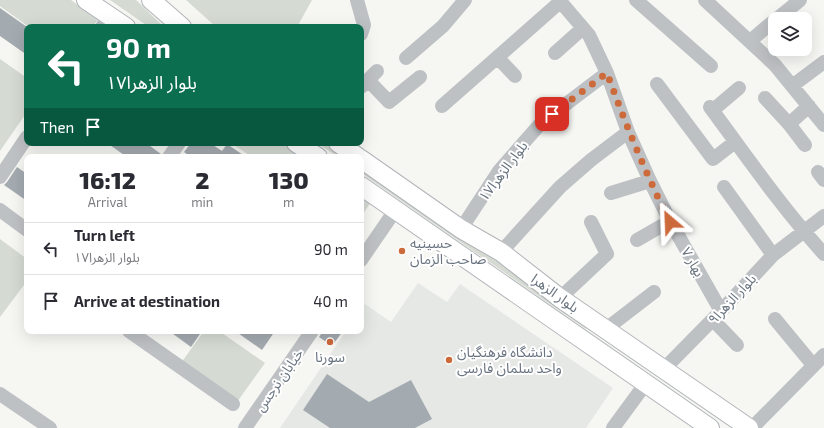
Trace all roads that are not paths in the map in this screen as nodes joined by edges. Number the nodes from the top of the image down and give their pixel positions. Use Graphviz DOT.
graph roads {
  1 [pos="86,0"];
  2 [pos="151,0"];
  3 [pos="357,0"];
  4 [pos="466,0"];
  5 [pos="636,0"];
  6 [pos="705,0"];
  7 [pos="800,0"];
  8 [pos="559,1"];
  9 [pos="786,12"];
  10 [pos="106,21"];
  11 [pos="116,24"];
  12 [pos="179,24"];
  13 [pos="364,24"];
  14 [pos="768,26"];
  15 [pos="583,28"];
  16 [pos="750,41"];
  17 [pos="555,53"];
  18 [pos="406,58"];
  19 [pos="498,58"];
  20 [pos="824,62"];
  21 [pos="711,66"];
  22 [pos="607,73"];
  23 [pos="515,76"];
  24 [pos="420,77"];
  25 [pos="369,79"];
  26 [pos="657,84"];
  27 [pos="792,86"];
  28 [pos="739,88"];
  29 [pos="766,98"];
  30 [pos="442,106"];
  31 [pos="809,106"];
  32 [pos="789,124"];
  33 [pos="824,125"];
  34 [pos="628,132"];
  35 [pos="24,141"];
  36 [pos="735,142"];
  37 [pos="805,145"];
  38 [pos="301,146"];
  39 [pos="342,146"];
  40 [pos="313,154"];
  41 [pos="354,154"];
  42 [pos="364,161"];
  43 [pos="0,177"];
  44 [pos="650,180"];
  45 [pos="724,187"];
  46 [pos="364,188"];
  47 [pos="611,193"];
  48 [pos="396,209"];
  49 [pos="0,210"];
  50 [pos="824,216"];
  51 [pos="591,222"];
  52 [pos="670,222"];
  53 [pos="24,228"];
  54 [pos="461,229"];
  55 [pos="804,232"];
  56 [pos="637,240"];
  57 [pos="500,252"];
  58 [pos="824,254"];
  59 [pos="773,255"];
  60 [pos="364,256"];
  61 [pos="654,292"];
  62 [pos="560,298"];
  63 [pos="717,315"];
  64 [pos="775,319"];
  65 [pos="602,326"];
  66 [pos="133,334"];
  67 [pos="310,334"];
  68 [pos="583,339"];
  69 [pos="737,345"];
  70 [pos="824,356"];
  71 [pos="813,366"];
  72 [pos="664,369"];
  73 [pos="646,383"];
  74 [pos="0,394"];
  75 [pos="233,404"];
  76 [pos="251,426"];
  77 [pos="50,428"];
  78 [pos="613,428"];
  79 [pos="710,428"];
  80 [pos="749,428"];
  81 [pos="752,428"];
  1 -- 10 [label="main road"];
  2 -- 12 [label="main road"];
  3 -- 13 [label="street"];
  4 -- 18 [label="street"];
  5 -- 21 [label="street"];
  6 -- 16 [label="street"];
  7 -- 9 [label="street"];
  8 -- 15 [label="street, بهار ۷"];
  8 -- 19 [label="street"];
  10 -- 11 [label="main road"];
  14 -- 16 [label="street"];
  15 -- 17 [label="street"];
  15 -- 22 [label="street, بهار ۷"];
  16 -- 27 [label="street"];
  19 -- 23 [label="street"];
  19 -- 30 [label="street"];
  20 -- 27 [label="street"];
  22 -- 34 [label="street, بهار ۷"];
  22 -- 54 [label="street, بلوار الزهرا۱۷"];
  24 -- 25 [label="street"];
  26 -- 36 [label="street"];
  27 -- 31 [label="street"];
  28 -- 36 [label="street"];
  29 -- 32 [label="street"];
  31 -- 32 [label="street"];
  31 -- 33 [label="street"];
  32 -- 37 [label="street"];
  34 -- 44 [label="street, بهار ۷"];
  34 -- 57 [label="street"];
  35 -- 43 [label="street"];
  36 -- 55 [label="street"];
  38 -- 40 [label="main road"];
  39 -- 41 [label="main road"];
  42 -- 54 [label="main road, بلوار الزهرا"];
  44 -- 47 [label="street"];
  44 -- 52 [label="street, بهار ۷"];
  45 -- 59 [label="street"];
  46 -- 48 [label="main road, بلوار الزهرا"];
  48 -- 60 [label="street"];
  48 -- 68 [label="main road, بلوار الزهرا"];
  49 -- 53 [label="street"];
  50 -- 55 [label="street, بلوار الزهرا۹"];
  51 -- 62 [label="street"];
  52 -- 56 [label="street"];
  52 -- 63 [label="street, بهار ۷"];
  54 -- 57 [label="main road, بلوار الزهرا"];
  55 -- 58 [label="street"];
  55 -- 59 [label="street, بلوار الزهرا۹"];
  57 -- 62 [label="main road, بلوار الزهرا"];
  59 -- 63 [label="street, بلوار الزهرا۹"];
  61 -- 65 [label="street"];
  62 -- 65 [label="main road, بلوار الزهرا"];
  63 -- 69 [label="street, بهار ۷"];
  63 -- 72 [label="street, بلوار الزهرا۹"];
  64 -- 71 [label="street"];
  65 -- 68 [label="main road"];
  65 -- 72 [label="main road, بلوار الزهرا"];
  66 -- 75 [label="street"];
  67 -- 76 [label="street, خیابان نرجس"];
  68 -- 73 [label="main road, بلوار الزهرا"];
  70 -- 71 [label="street"];
  71 -- 81 [label="street"];
  72 -- 80 [label="main road, بلوار الزهرا"];
  73 -- 78 [label="street"];
  73 -- 79 [label="main road, بلوار الزهرا"];
  74 -- 77 [label="street"];
}
